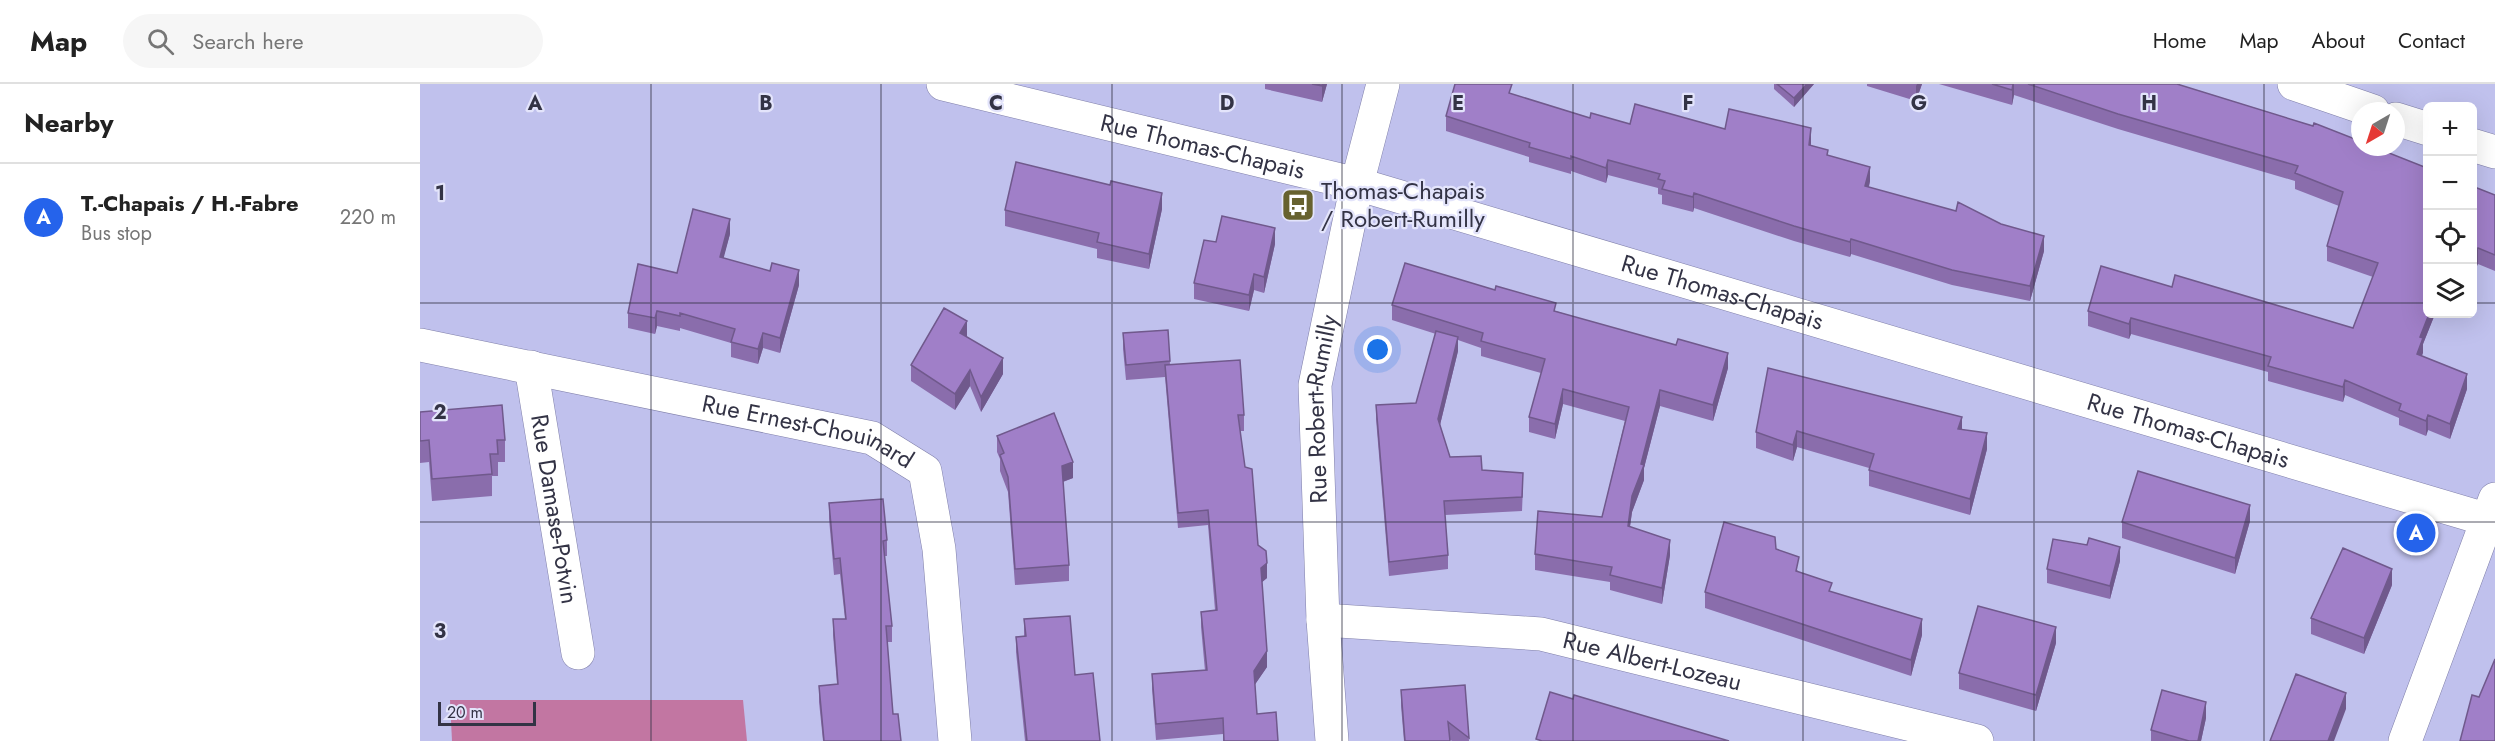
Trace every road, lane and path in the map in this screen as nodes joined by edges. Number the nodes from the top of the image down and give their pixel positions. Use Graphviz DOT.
graph roads {
  1 [pos="943,84"];
  2 [pos="1383,84"];
  3 [pos="2294,84"];
  4 [pos="2351,103"];
  5 [pos="2405,122"];
  6 [pos="2423,128"];
  7 [pos="2477,147"];
  8 [pos="2495,152"];
  9 [pos="1357,184"];
  10 [pos="420,345"];
  11 [pos="531,367"];
  12 [pos="2492,513"];
  13 [pos="1323,620"];
  14 [pos="578,653"];
  15 [pos="955,741"];
  16 [pos="1332,741"];
  17 [pos="1977,741"];
  18 [pos="2405,741"];
  1 -- 9 [label="street, Rue Thomas-Chapais"];
  2 -- 9 [label="street, Rue Robert-Rumilly"];
  3 -- 4 [label="street"];
  5 -- 6 [label="street"];
  7 -- 8 [label="street"];
  9 -- 12 [label="street, Rue Thomas-Chapais"];
  9 -- 13 [label="street, Rue Robert-Rumilly"];
  10 -- 11 [label="street, Rue Ernest-Chouinard"];
  11 -- 14 [label="street, Rue Damase-Potvin"];
  11 -- 15 [label="street, Rue Ernest-Chouinard"];
  12 -- 18 [label="street"];
  13 -- 16 [label="street, Rue Robert-Rumilly"];
  13 -- 17 [label="street, Rue Albert-Lozeau"];
}
